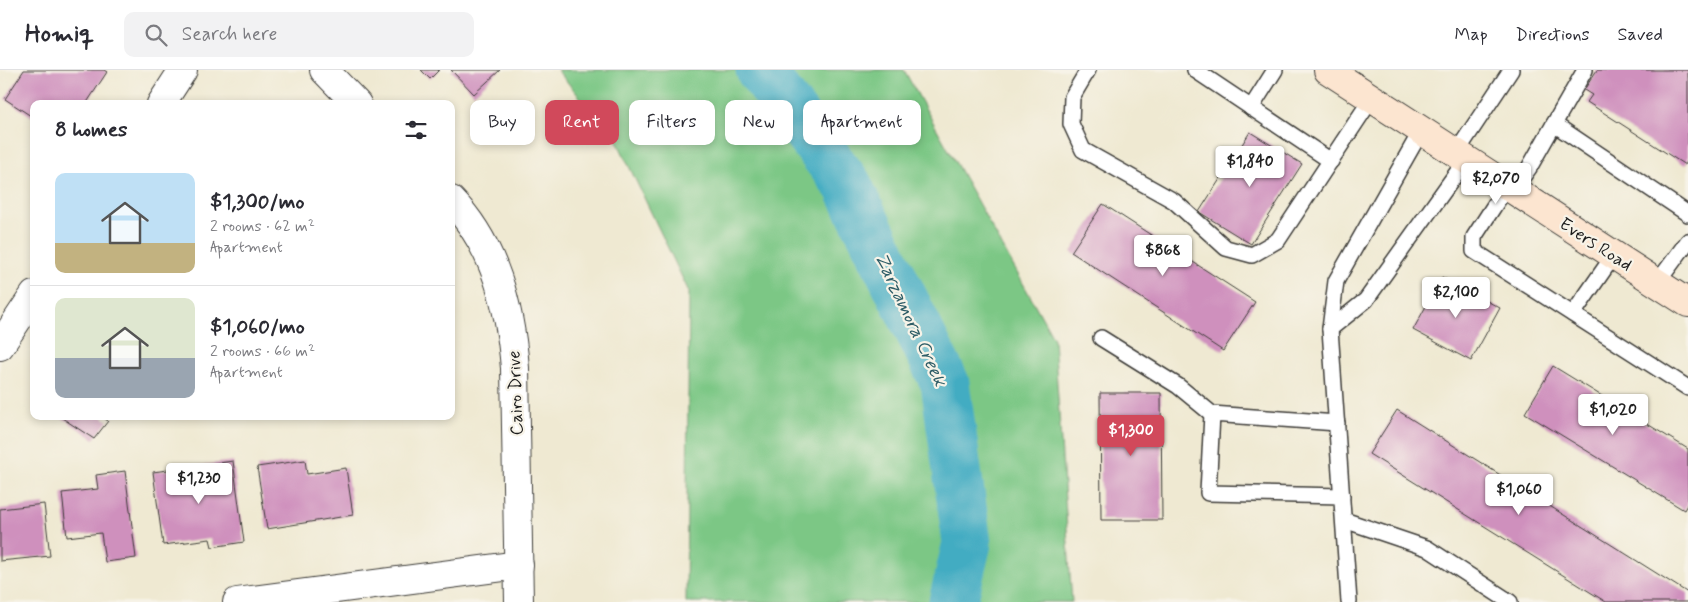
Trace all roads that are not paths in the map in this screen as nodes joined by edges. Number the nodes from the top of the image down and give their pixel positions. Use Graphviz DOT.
graph roads {
  1 [pos="183,70"];
  2 [pos="324,70"];
  3 [pos="1088,70"];
  4 [pos="1196,70"];
  5 [pos="1275,70"];
  6 [pos="1328,70"];
  7 [pos="1512,70"];
  8 [pos="1585,70"];
  9 [pos="1372,98"];
  10 [pos="163,100"];
  11 [pos="353,100"];
  12 [pos="1251,108"];
  13 [pos="1554,124"];
  14 [pos="1421,131"];
  15 [pos="1461,157"];
  16 [pos="1331,161"];
  17 [pos="1510,188"];
  18 [pos="455,205"];
  19 [pos="1688,214"];
  20 [pos="1688,241"];
  21 [pos="1614,255"];
  22 [pos="1657,283"];
  23 [pos="30,301"];
  24 [pos="1688,303"];
  25 [pos="1572,314"];
  26 [pos="1330,329"];
  27 [pos="1101,338"];
  28 [pos="0,346"];
  29 [pos="1688,388"];
  30 [pos="1212,414"];
  31 [pos="1337,423"];
  32 [pos="1342,496"];
  33 [pos="1344,520"];
  34 [pos="519,566"];
  35 [pos="237,602"];
  36 [pos="520,602"];
  37 [pos="1350,602"];
  38 [pos="1510,602"];
  1 -- 10 [label="street"];
  2 -- 11 [label="street"];
  3 -- 16 [label="lane"];
  4 -- 12 [label="lane"];
  5 -- 12 [label="lane"];
  6 -- 9 [label="main road, Evers Road"];
  7 -- 15 [label="lane"];
  8 -- 13 [label="lane"];
  9 -- 14 [label="main road, Evers Road"];
  9 -- 16 [label="lane"];
  12 -- 16 [label="lane"];
  13 -- 17 [label="lane"];
  13 -- 19 [label="lane"];
  14 -- 15 [label="main road, Evers Road"];
  14 -- 26 [label="lane"];
  15 -- 17 [label="main road, Evers Road"];
  15 -- 26 [label="lane"];
  17 -- 21 [label="main road, Evers Road"];
  17 -- 25 [label="lane"];
  18 -- 34 [label="street, Cairo Drive"];
  20 -- 22 [label="lane"];
  21 -- 22 [label="main road, Evers Road"];
  21 -- 25 [label="lane"];
  22 -- 24 [label="main road, Evers Road"];
  23 -- 28 [label="street"];
  25 -- 29 [label="lane"];
  26 -- 31 [label="lane"];
  27 -- 30 [label="lane"];
  30 -- 31 [label="lane"];
  30 -- 32 [label="lane"];
  31 -- 32 [label="lane"];
  32 -- 33 [label="lane"];
  33 -- 37 [label="lane"];
  33 -- 38 [label="lane"];
  34 -- 35 [label="street"];
  34 -- 36 [label="street, Cairo Drive"];
}
